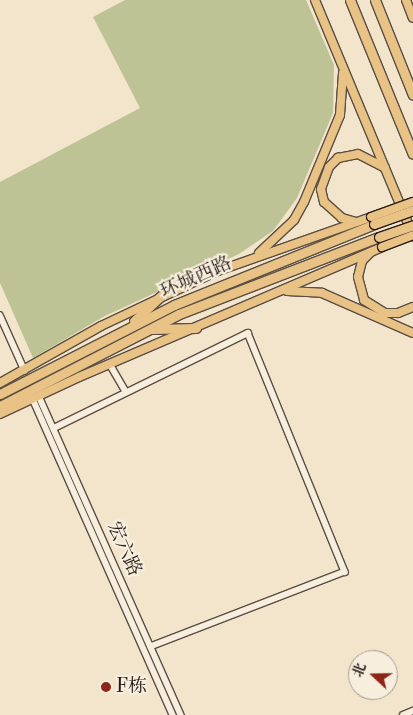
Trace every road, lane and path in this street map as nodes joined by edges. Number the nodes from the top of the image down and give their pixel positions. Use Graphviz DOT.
graph roads {
  1 [pos="314,0"];
  2 [pos="350,0"];
  3 [pos="375,0"];
  4 [pos="406,0"];
  5 [pos="413,18"];
  6 [pos="342,63"];
  7 [pos="413,95"];
  8 [pos="413,154"];
  9 [pos="387,170"];
  10 [pos="413,202"];
  11 [pos="413,210"];
  12 [pos="372,220"];
  13 [pos="356,222"];
  14 [pos="413,225"];
  15 [pos="413,236"];
  16 [pos="372,250"];
  17 [pos="254,257"];
  18 [pos="277,292"];
  19 [pos="161,296"];
  20 [pos="413,306"];
  21 [pos="0,315"];
  22 [pos="126,328"];
  23 [pos="196,328"];
  24 [pos="147,329"];
  25 [pos="413,332"];
  26 [pos="110,364"];
  27 [pos="25,371"];
  28 [pos="0,383"];
  29 [pos="125,390"];
  30 [pos="0,394"];
  31 [pos="36,397"];
  32 [pos="0,406"];
  33 [pos="0,414"];
  34 [pos="54,428"];
  35 [pos="151,647"];
  36 [pos="413,711"];
  37 [pos="174,715"];
  38 [pos="181,715"];
  39 [pos="403,715"];
  1 -- 6 [label="main road"];
  2 -- 8 [label="highway"];
  3 -- 7 [label="highway"];
  4 -- 5 [label="main road"];
  6 -- 9 [label="main road"];
  6 -- 17 [label="main road"];
  9 -- 13 [label="main road"];
  9 -- 15 [label="main road"];
  10 -- 12 [label="main road, bridge"];
  11 -- 12 [label="highway, 环城西路, bridge"];
  12 -- 13 [label="main road"];
  12 -- 22 [label="highway, 环城西路"];
  13 -- 17 [label="main road"];
  14 -- 24 [label="highway, 环城西路, bridge"];
  15 -- 16 [label="main road, bridge"];
  16 -- 18 [label="main road"];
  16 -- 20 [label="main road"];
  17 -- 19 [label="main road"];
  18 -- 23 [label="main road"];
  18 -- 25 [label="main road"];
  19 -- 22 [label="highway"];
  19 -- 27 [label="main road"];
  21 -- 27 [label="street"];
  22 -- 30 [label="highway, 环城西路"];
  23 -- 24 [label="highway"];
  23 -- 26 [label="main road"];
  24 -- 32 [label="highway, 环城西路"];
  26 -- 29 [label="street"];
  26 -- 31 [label="main road"];
  27 -- 28 [label="main road"];
  29 -- 34 [label="street"];
  29 -- 35 [label="street"];
  31 -- 33 [label="main road"];
  31 -- 34 [label="street, 宏六路"];
  31 -- 37 [label="street, 宏六路"];
  34 -- 35 [label="street, 宏六路"];
  35 -- 38 [label="street, 宏六路"];
  36 -- 39 [label="street"];
}
